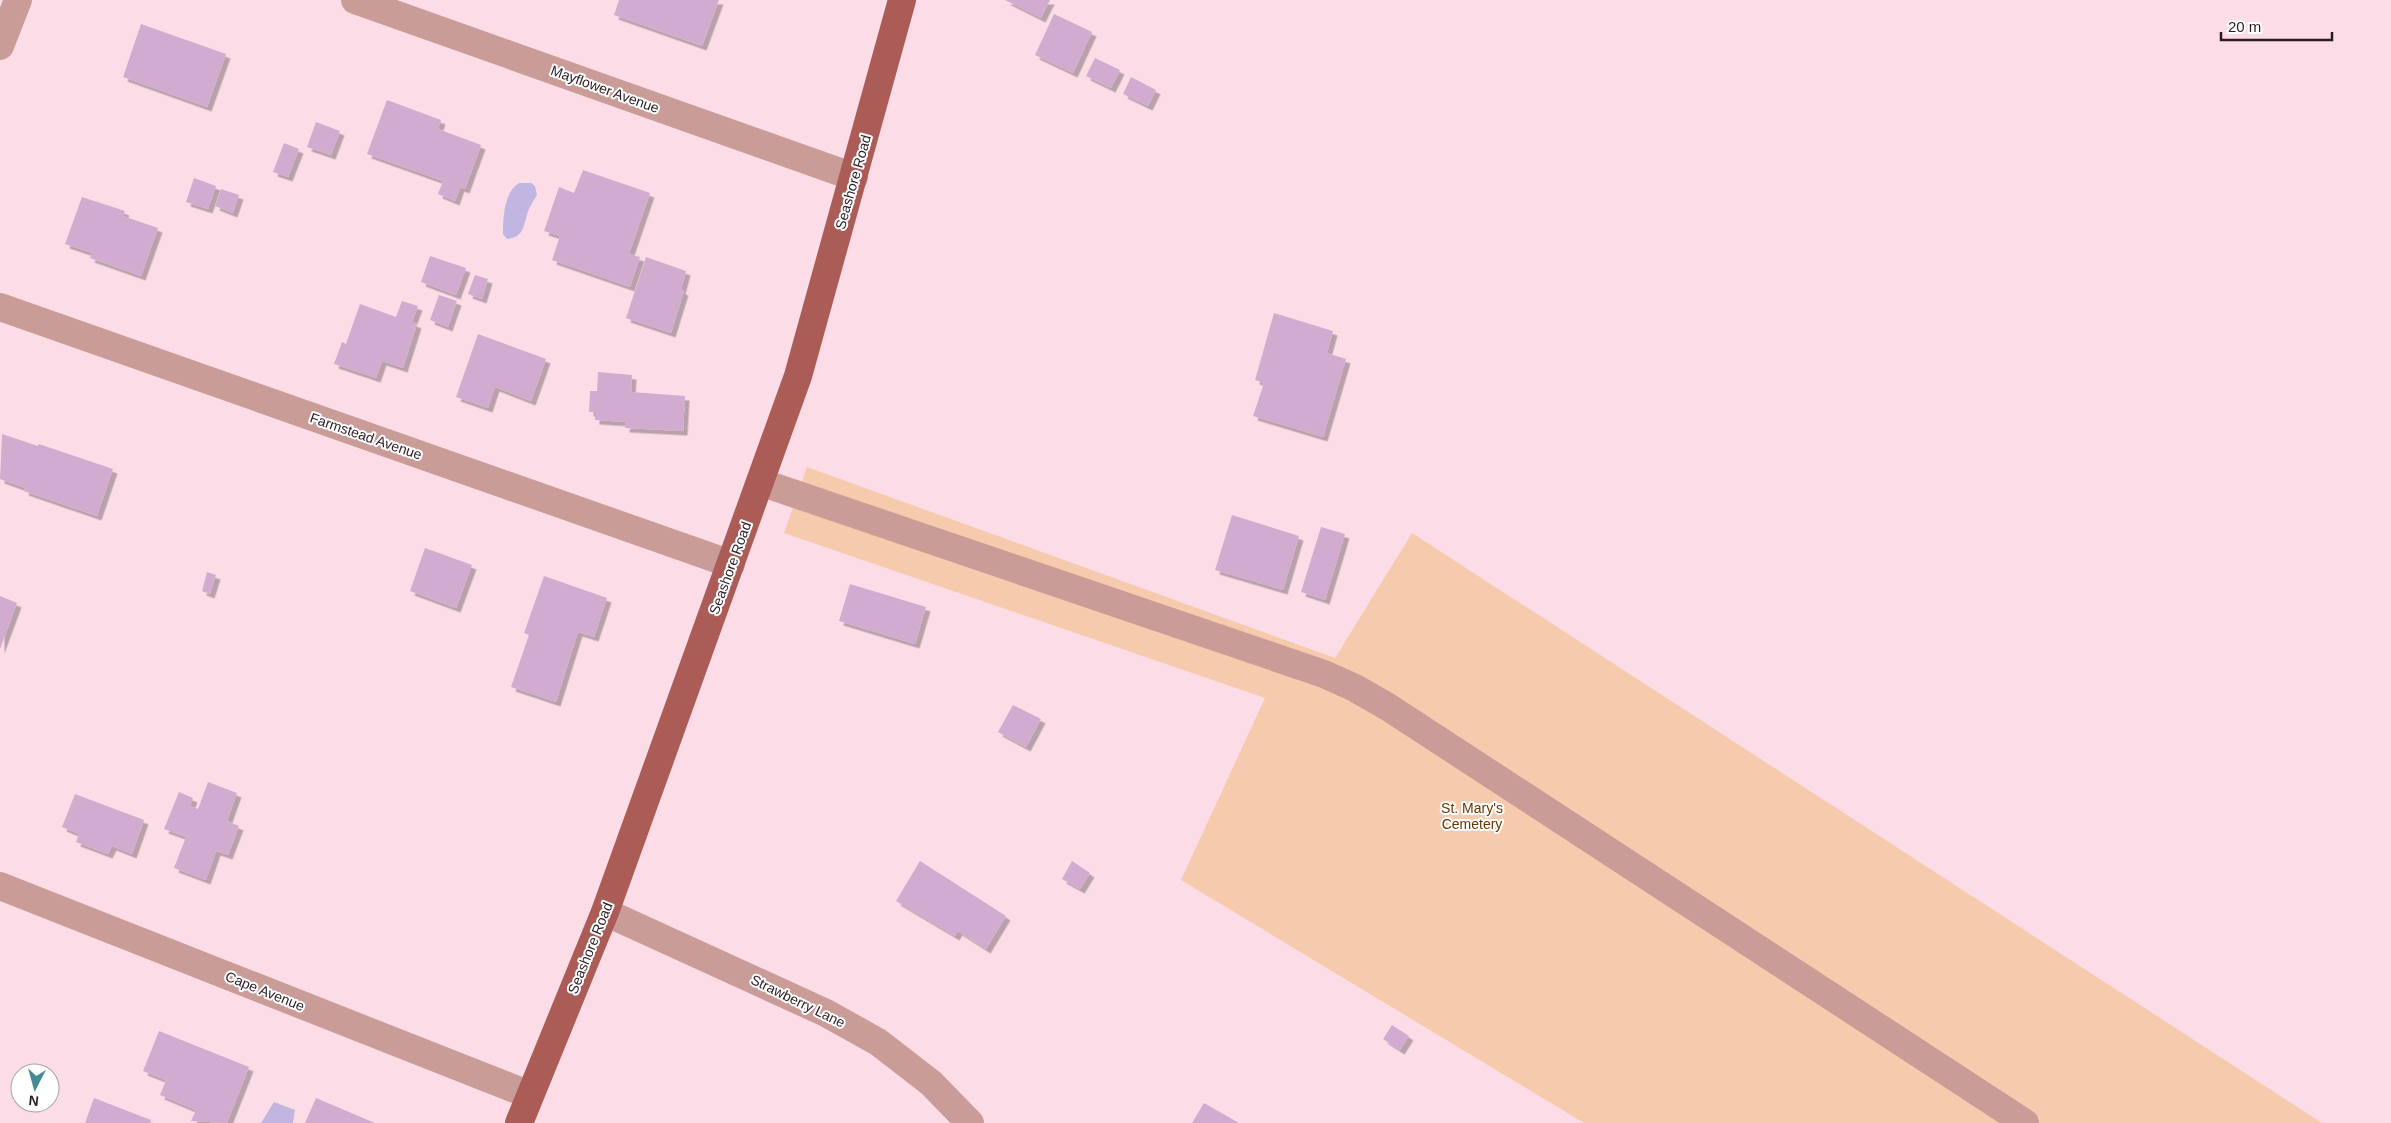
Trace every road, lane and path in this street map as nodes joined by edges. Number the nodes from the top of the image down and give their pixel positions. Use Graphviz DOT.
graph roads {
  1 [pos="18,0"];
  2 [pos="354,0"];
  3 [pos="902,0"];
  4 [pos="0,46"];
  5 [pos="854,177"];
  6 [pos="0,307"];
  7 [pos="760,482"];
  8 [pos="731,564"];
  9 [pos="0,886"];
  10 [pos="605,912"];
  11 [pos="530,1095"];
  12 [pos="519,1123"];
  13 [pos="970,1123"];
  14 [pos="2025,1123"];
  1 -- 4 [label="street"];
  2 -- 5 [label="street, Mayflower Avenue"];
  3 -- 5 [label="main road, Seashore Road"];
  5 -- 7 [label="main road, Seashore Road"];
  6 -- 8 [label="street, Farmstead Avenue"];
  7 -- 8 [label="main road, Seashore Road"];
  7 -- 14 [label="street"];
  8 -- 10 [label="main road, Seashore Road"];
  9 -- 11 [label="street, Cape Avenue"];
  10 -- 11 [label="main road, Seashore Road"];
  10 -- 13 [label="street, Strawberry Lane"];
  11 -- 12 [label="main road, Seashore Road"];
}
